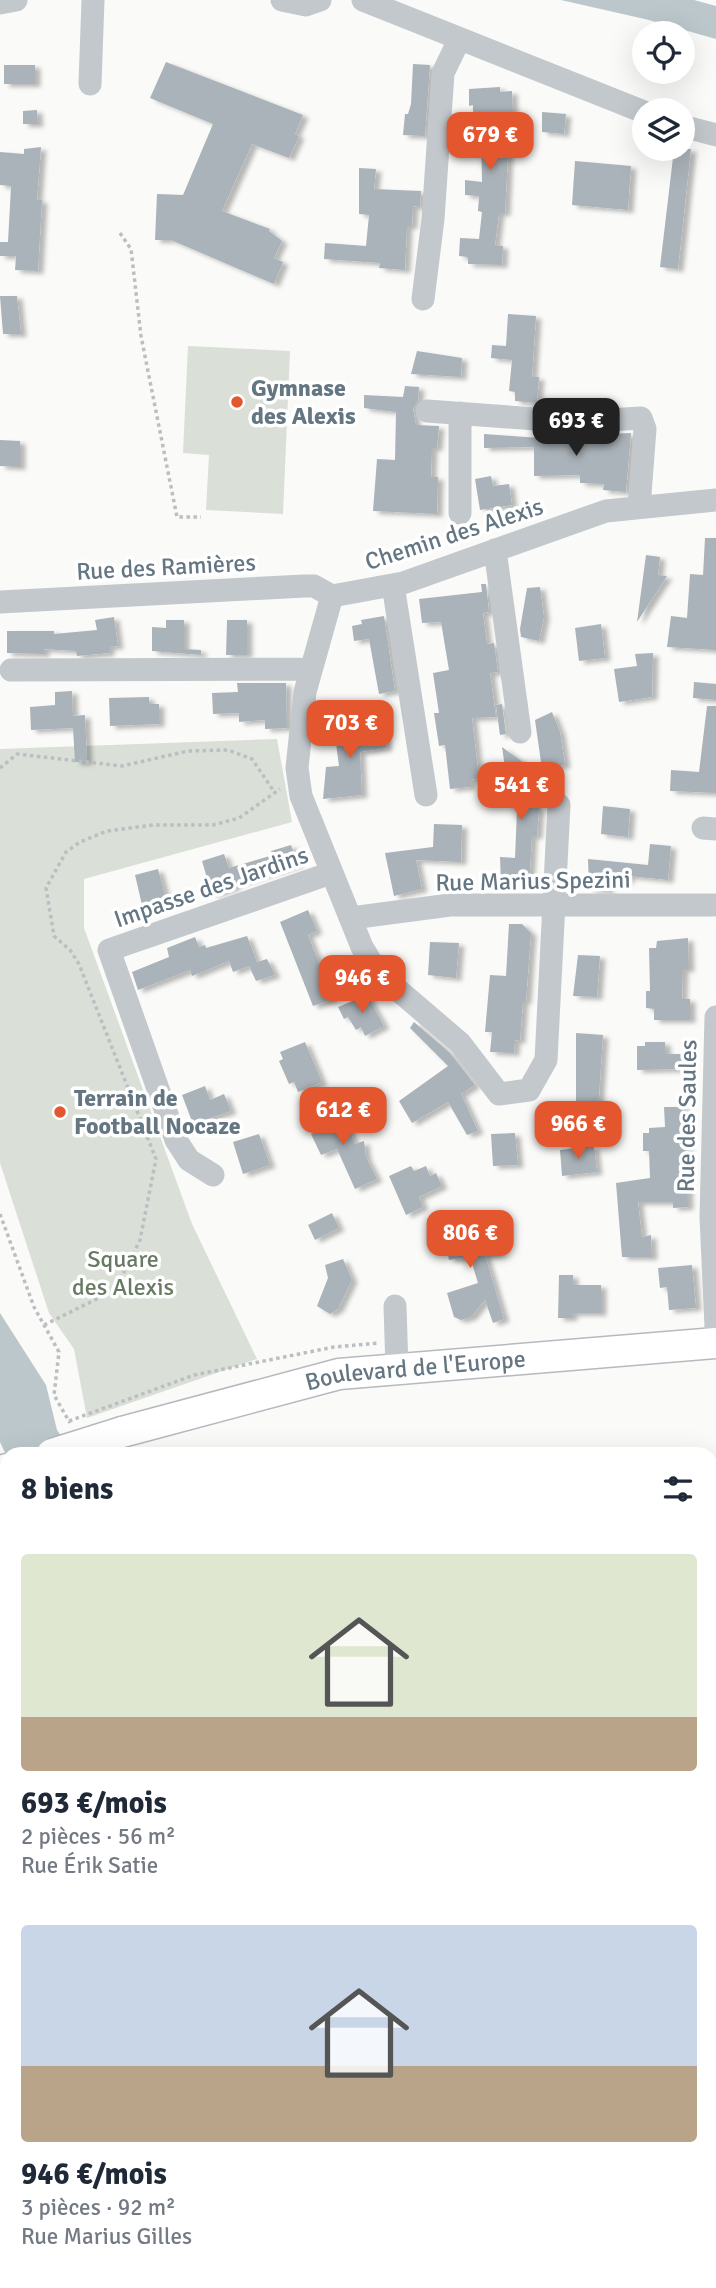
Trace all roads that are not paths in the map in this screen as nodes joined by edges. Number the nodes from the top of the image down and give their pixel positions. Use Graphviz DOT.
graph roads {
  1 [pos="16,0"];
  2 [pos="93,0"];
  3 [pos="282,0"];
  4 [pos="320,0"];
  5 [pos="363,0"];
  6 [pos="0,3"];
  7 [pos="459,40"];
  8 [pos="90,83"];
  9 [pos="632,107"];
  10 [pos="695,129"];
  11 [pos="716,135"];
  12 [pos="423,299"];
  13 [pos="427,411"];
  14 [pos="460,413"];
  15 [pos="716,500"];
  16 [pos="639,508"];
  17 [pos="460,513"];
  18 [pos="495,550"];
  19 [pos="393,585"];
  20 [pos="332,596"];
  21 [pos="0,603"];
  22 [pos="311,669"];
  23 [pos="11,670"];
  24 [pos="520,732"];
  25 [pos="426,795"];
  26 [pos="559,805"];
  27 [pos="331,873"];
  28 [pos="716,905"];
  29 [pos="553,906"];
  30 [pos="716,913"];
  31 [pos="351,918"];
  32 [pos="716,1017"];
  33 [pos="213,1175"];
  34 [pos="713,1216"];
  35 [pos="395,1306"];
  36 [pos="716,1327"];
  37 [pos="716,1343"];
  38 [pos="396,1355"];
  39 [pos="74,1447"];
  1 -- 6 [label="street"];
  2 -- 8 [label="street"];
  3 -- 4 [label="street"];
  5 -- 7 [label="street"];
  7 -- 9 [label="street"];
  7 -- 12 [label="street"];
  10 -- 11 [label="street"];
  13 -- 14 [label="street"];
  14 -- 16 [label="street"];
  14 -- 17 [label="street"];
  15 -- 16 [label="street, Chemin des Alexis"];
  16 -- 18 [label="street, Chemin des Alexis"];
  18 -- 19 [label="street, Chemin des Alexis"];
  18 -- 24 [label="street"];
  19 -- 20 [label="street, Chemin des Alexis"];
  19 -- 25 [label="street"];
  20 -- 21 [label="street, Rue des Ramières"];
  20 -- 22 [label="street"];
  22 -- 23 [label="street"];
  22 -- 27 [label="street"];
  26 -- 29 [label="street"];
  27 -- 31 [label="street"];
  27 -- 33 [label="street, Impasse des Jardins"];
  28 -- 29 [label="street, Rue Marius Spezini"];
  28 -- 30 [label="street"];
  29 -- 31 [label="street, Rue Marius Spezini"];
  29 -- 31 [label="street"];
  32 -- 34 [label="street, Rue des Saules"];
  34 -- 36 [label="street, Rue des Saules"];
  35 -- 38 [label="street"];
  37 -- 38 [label="main road, Boulevard de l'Europe"];
  38 -- 39 [label="main road, Boulevard de l'Europe, bridge"];
}
